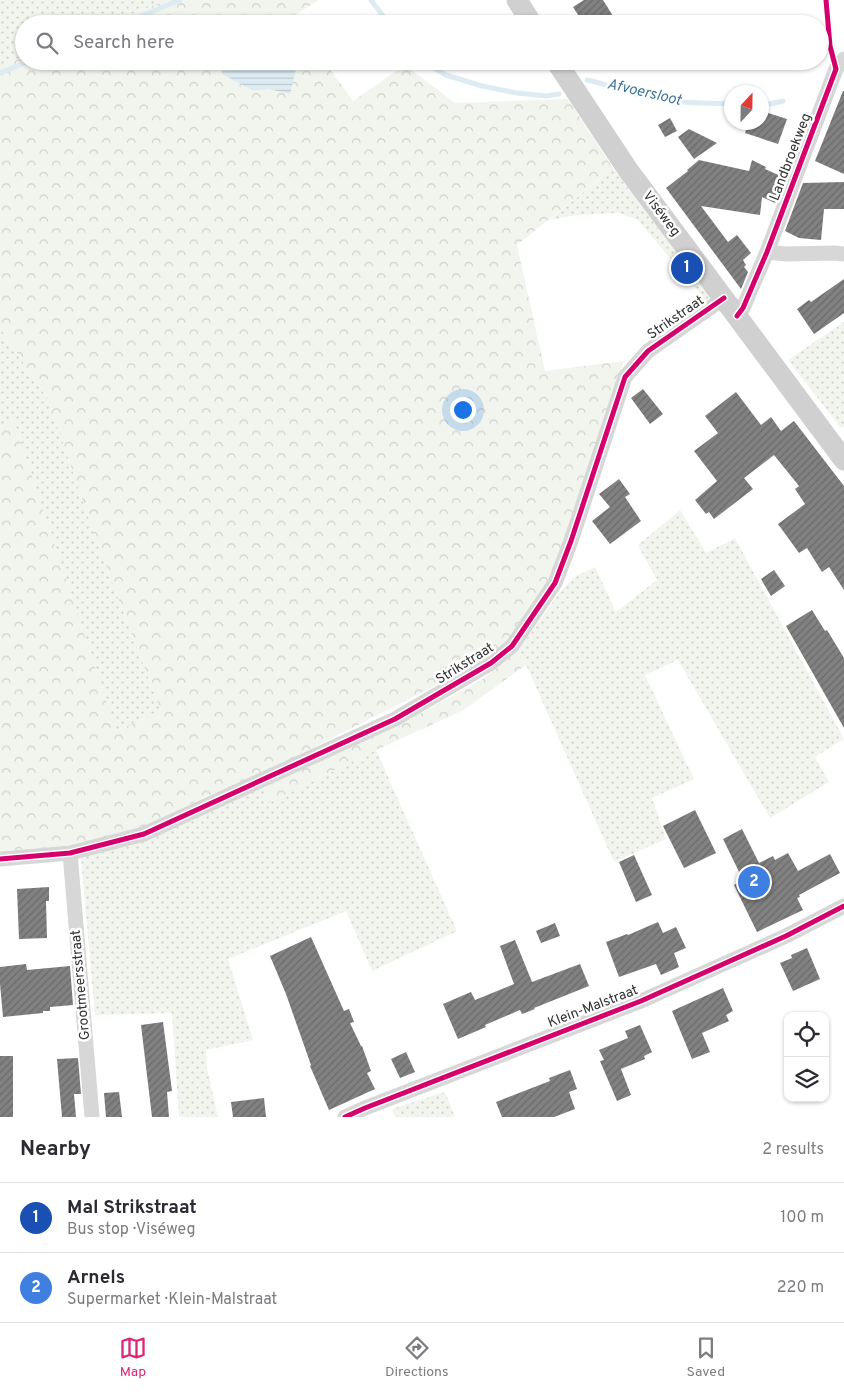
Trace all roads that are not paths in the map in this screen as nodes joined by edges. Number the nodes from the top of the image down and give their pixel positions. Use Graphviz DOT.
graph roads {
  1 [pos="517,0"];
  2 [pos="526,15"];
  3 [pos="844,59"];
  4 [pos="562,70"];
  5 [pos="841,251"];
  6 [pos="766,252"];
  7 [pos="724,298"];
  8 [pos="737,316"];
  9 [pos="844,460"];
  10 [pos="70,853"];
  11 [pos="0,859"];
  12 [pos="844,906"];
  13 [pos="92,1117"];
  14 [pos="345,1117"];
  1 -- 2 [label="main road"];
  3 -- 6 [label="street, Landbroekweg"];
  4 -- 7 [label="main road, Viséweg"];
  5 -- 6 [label="street"];
  6 -- 8 [label="street, Landbroekweg"];
  7 -- 8 [label="main road, Viséweg"];
  7 -- 10 [label="street, Strikstraat"];
  8 -- 9 [label="main road, Viséweg"];
  10 -- 11 [label="street, Strikstraat"];
  10 -- 13 [label="street, Grootmeersstraat"];
  12 -- 14 [label="street, Klein-Malstraat"];
}
